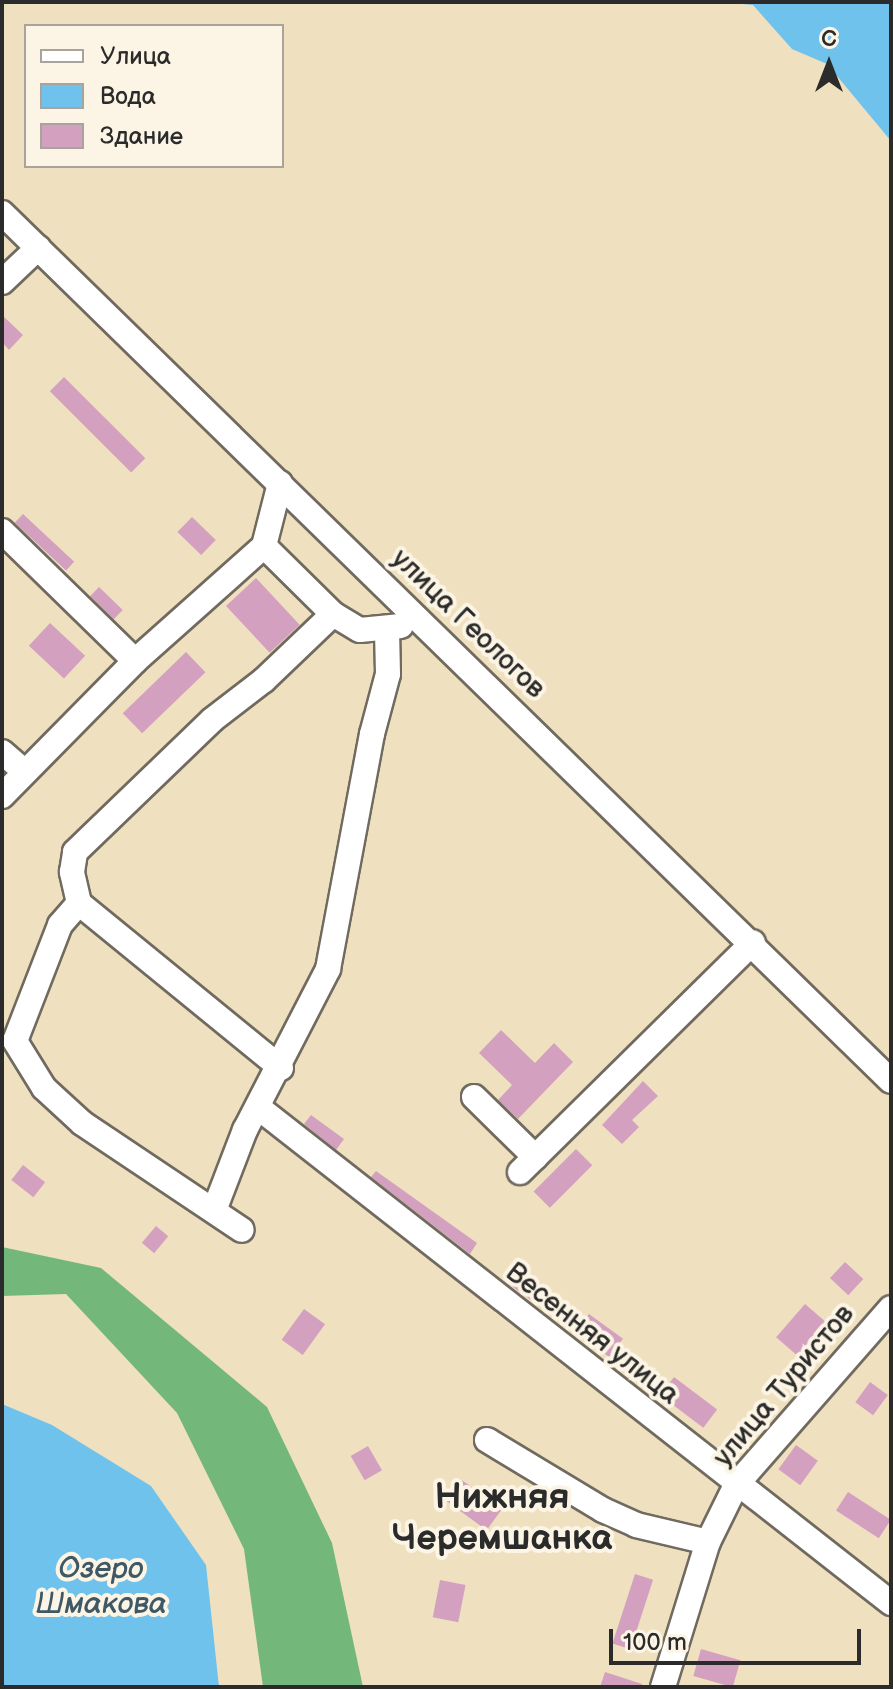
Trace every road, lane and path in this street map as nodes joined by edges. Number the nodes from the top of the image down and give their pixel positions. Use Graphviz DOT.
graph roads {
  1 [pos="2,213"];
  2 [pos="38,248"];
  3 [pos="2,282"];
  4 [pos="280,483"];
  5 [pos="2,531"];
  6 [pos="264,546"];
  7 [pos="333,614"];
  8 [pos="421,621"];
  9 [pos="387,630"];
  10 [pos="135,661"];
  11 [pos="2,752"];
  12 [pos="24,771"];
  13 [pos="2,796"];
  14 [pos="79,903"];
  15 [pos="753,942"];
  16 [pos="8,1039"];
  17 [pos="281,1068"];
  18 [pos="891,1081"];
  19 [pos="474,1097"];
  20 [pos="259,1108"];
  21 [pos="215,1208"];
  22 [pos="242,1230"];
  23 [pos="886,1321"];
  24 [pos="487,1440"];
  25 [pos="736,1485"];
  26 [pos="708,1542"];
  27 [pos="891,1603"];
  28 [pos="663,1687"];
  1 -- 2 [label="street, улица Геологов"];
  2 -- 3 [label="street"];
  2 -- 4 [label="street, улица Геологов"];
  4 -- 6 [label="street"];
  4 -- 8 [label="street, улица Геологов"];
  5 -- 10 [label="street"];
  6 -- 7 [label="street"];
  6 -- 10 [label="street"];
  7 -- 9 [label="street"];
  7 -- 14 [label="street"];
  8 -- 9 [label="street"];
  8 -- 15 [label="street, улица Геологов"];
  9 -- 17 [label="street"];
  10 -- 12 [label="street"];
  11 -- 12 [label="street"];
  12 -- 13 [label="street"];
  14 -- 16 [label="street"];
  14 -- 17 [label="street"];
  15 -- 18 [label="street, улица Геологов"];
  15 -- 19 [label="street"];
  16 -- 21 [label="street"];
  17 -- 20 [label="street"];
  20 -- 21 [label="street"];
  20 -- 25 [label="street, Весенняя улица"];
  21 -- 22 [label="street"];
  23 -- 25 [label="street, улица Туристов"];
  24 -- 26 [label="street"];
  25 -- 26 [label="street, улица Туристов"];
  25 -- 27 [label="street, Весенняя улица"];
  26 -- 28 [label="street, улица Туристов"];
}
